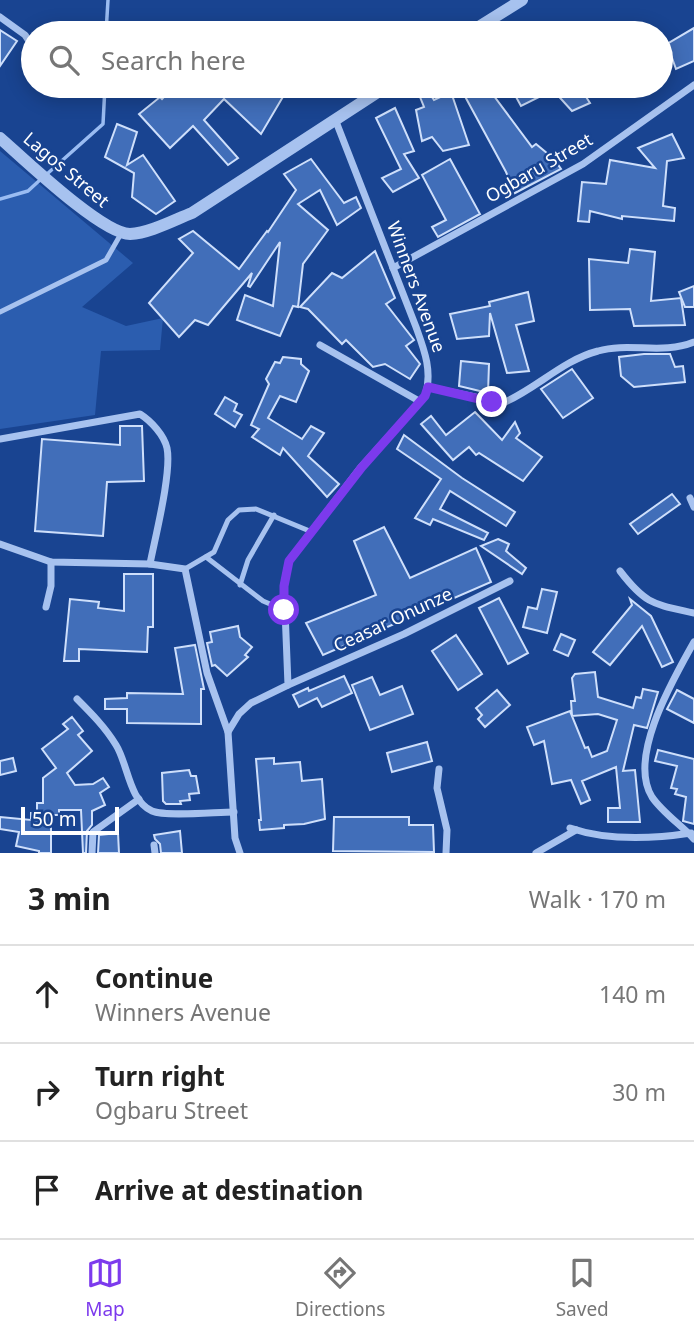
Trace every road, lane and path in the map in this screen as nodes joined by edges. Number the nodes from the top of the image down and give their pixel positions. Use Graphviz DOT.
graph roads {
  1 [pos="522,0"];
  2 [pos="0,17"];
  3 [pos="488,21"];
  4 [pos="21,32"];
  5 [pos="694,85"];
  6 [pos="368,98"];
  7 [pos="335,119"];
  8 [pos="0,138"];
  9 [pos="122,232"];
  10 [pos="393,268"];
  11 [pos="0,312"];
  12 [pos="694,342"];
  13 [pos="320,345"];
  14 [pos="428,387"];
  15 [pos="419,401"];
  16 [pos="0,439"];
  17 [pos="690,498"];
  18 [pos="694,507"];
  19 [pos="274,515"];
  20 [pos="312,532"];
  21 [pos="0,544"];
  22 [pos="206,557"];
  23 [pos="51,562"];
  24 [pos="149,564"];
  25 [pos="185,569"];
  26 [pos="620,571"];
  27 [pos="510,581"];
  28 [pos="240,585"];
  29 [pos="46,607"];
  30 [pos="284,610"];
  31 [pos="694,613"];
  32 [pos="694,642"];
  33 [pos="288,685"];
  34 [pos="77,699"];
  35 [pos="228,732"];
  36 [pos="439,769"];
  37 [pos="139,799"];
  38 [pos="234,812"];
  39 [pos="692,834"];
  40 [pos="92,853"];
  41 [pos="240,853"];
  42 [pos="446,853"];
  43 [pos="536,853"];
  1 -- 3 [label="street"];
  2 -- 4 [label="street"];
  5 -- 10 [label="street, Ogbaru Street"];
  6 -- 7 [label="street"];
  7 -- 9 [label="street"];
  7 -- 10 [label="street, Winners Avenue"];
  8 -- 9 [label="street, Lagos Street"];
  9 -- 11 [label="lane"];
  10 -- 14 [label="street, Winners Avenue"];
  12 -- 14 [label="street"];
  13 -- 15 [label="street"];
  14 -- 15 [label="street"];
  15 -- 20 [label="street"];
  16 -- 24 [label="street"];
  17 -- 18 [label="street"];
  19 -- 20 [label="lane"];
  19 -- 22 [label="lane"];
  19 -- 28 [label="lane"];
  20 -- 30 [label="street"];
  21 -- 23 [label="street"];
  22 -- 25 [label="lane"];
  22 -- 28 [label="lane"];
  23 -- 24 [label="street"];
  23 -- 29 [label="street"];
  24 -- 25 [label="street"];
  25 -- 35 [label="street"];
  26 -- 31 [label="street"];
  27 -- 33 [label="street, Ceasar Onunze"];
  28 -- 30 [label="lane"];
  30 -- 33 [label="street"];
  32 -- 39 [label="street"];
  33 -- 35 [label="street"];
  34 -- 37 [label="street"];
  35 -- 38 [label="street"];
  36 -- 42 [label="street"];
  37 -- 38 [label="street"];
  37 -- 40 [label="street"];
  38 -- 41 [label="street"];
  39 -- 43 [label="street"];
}
